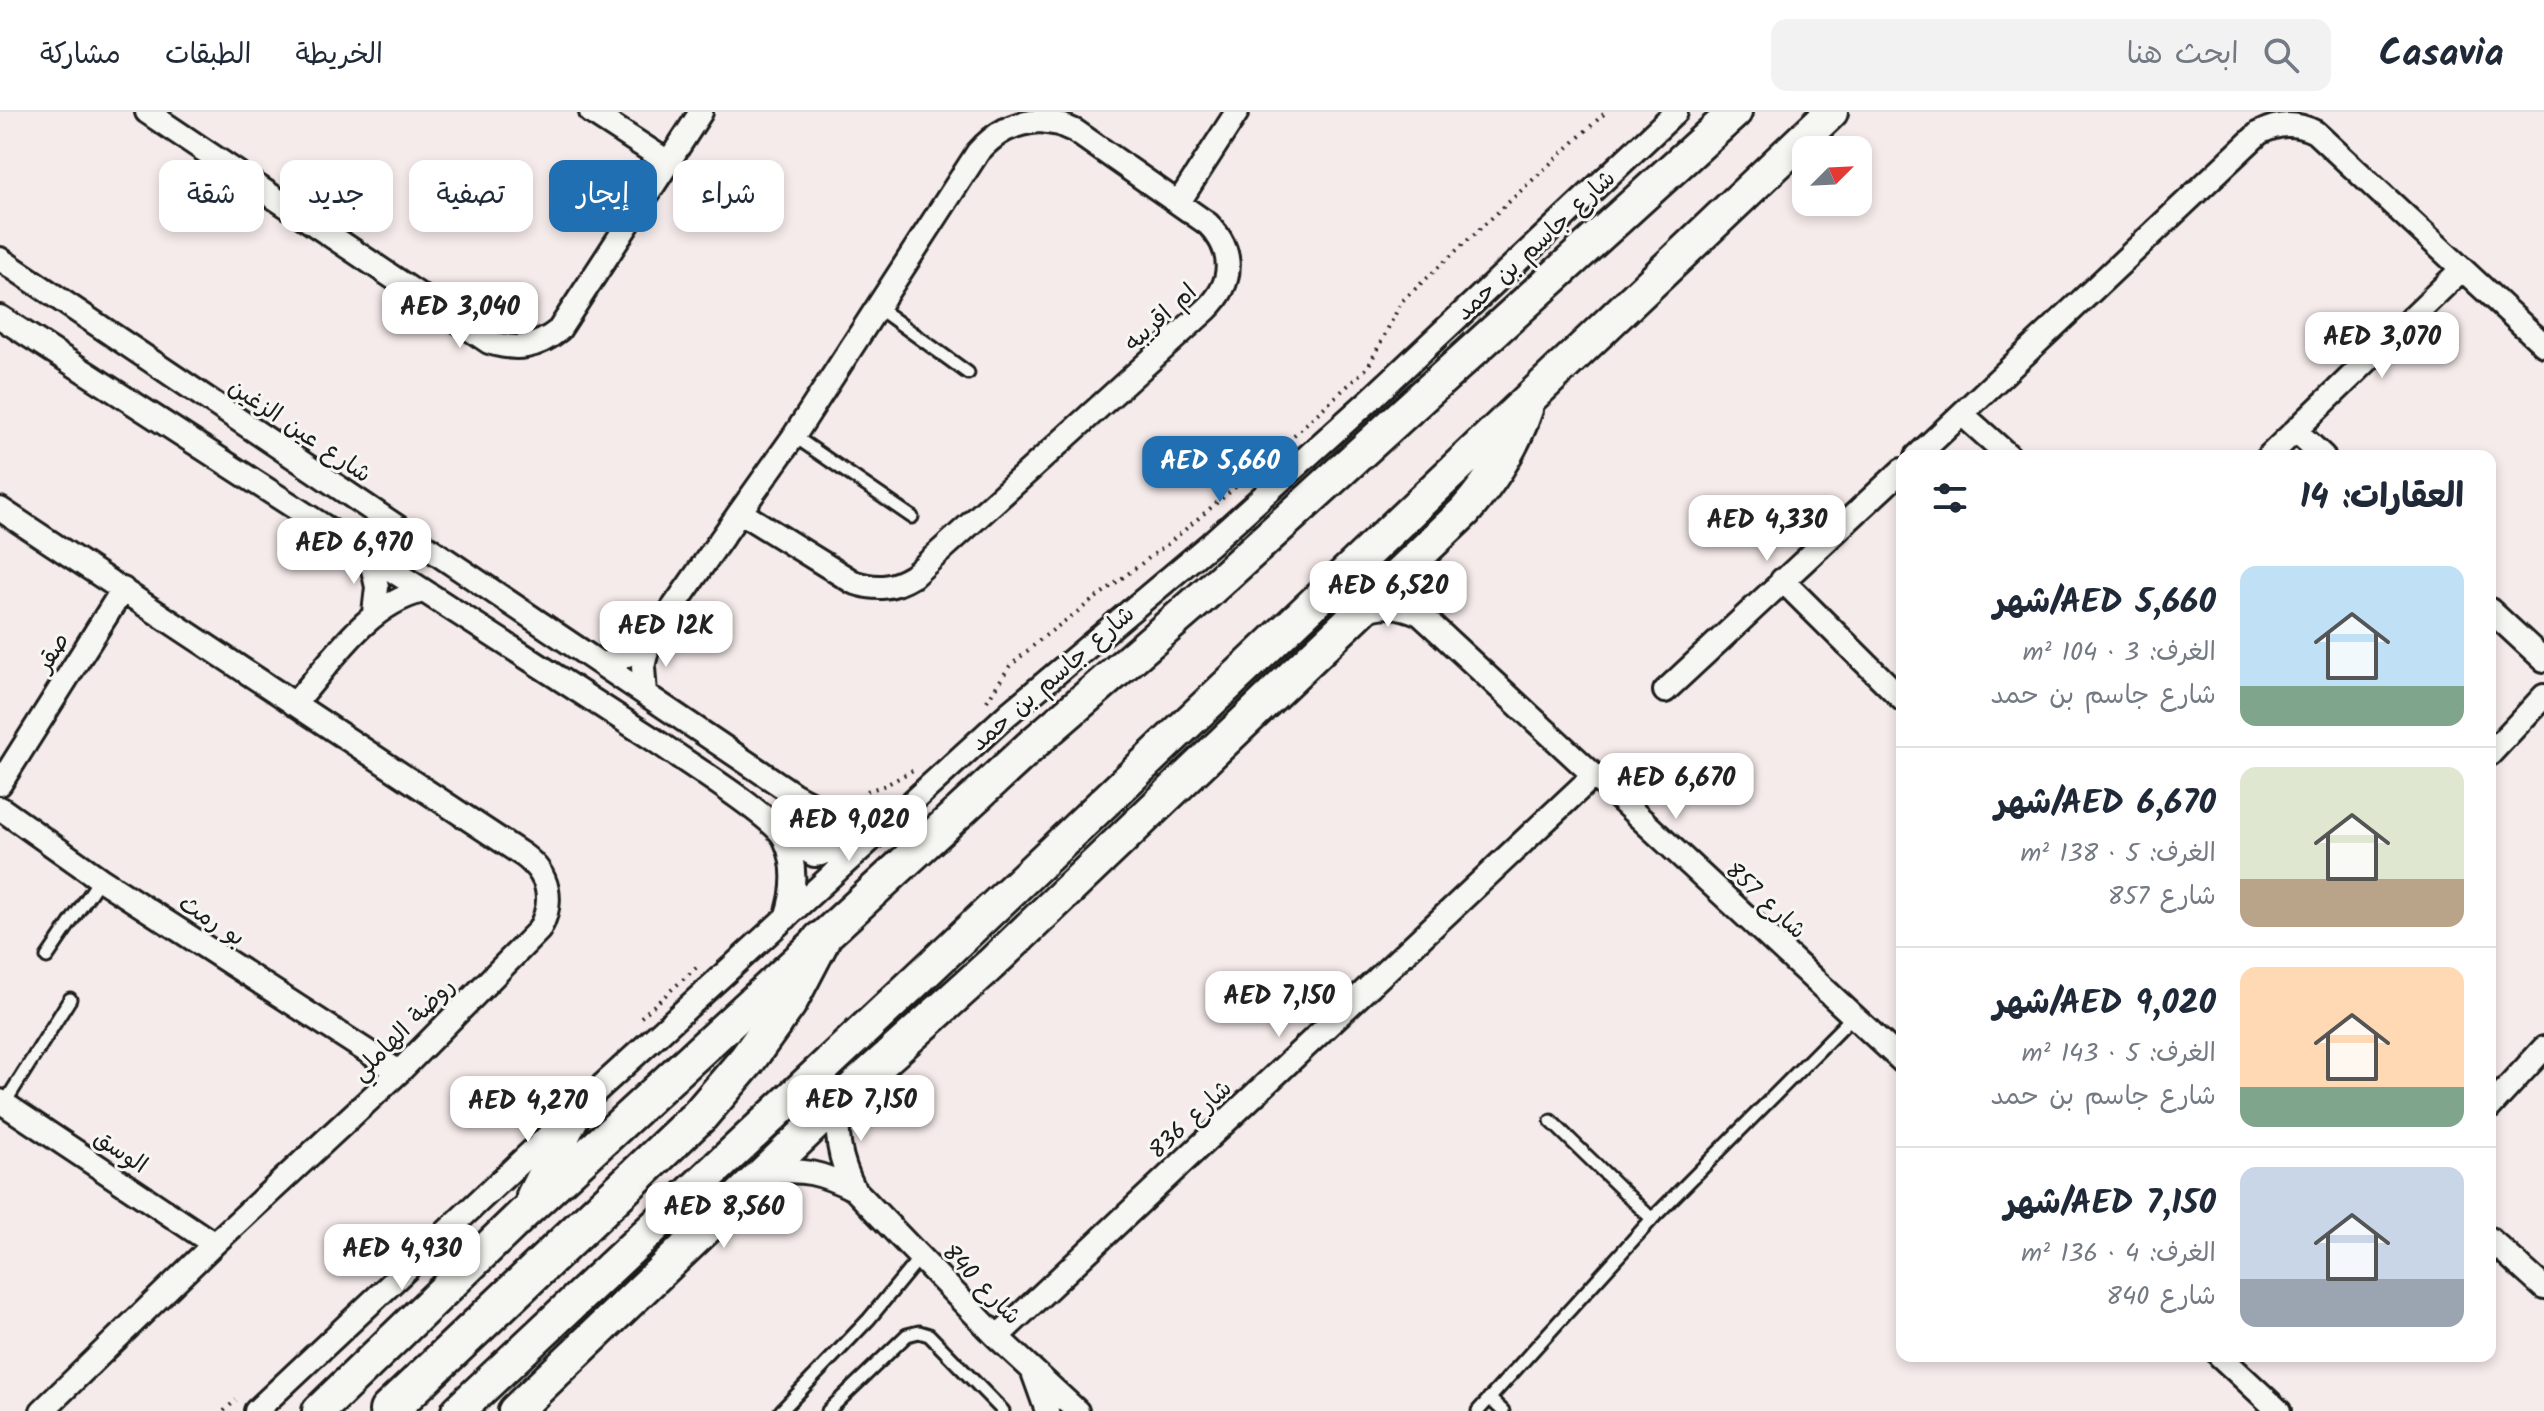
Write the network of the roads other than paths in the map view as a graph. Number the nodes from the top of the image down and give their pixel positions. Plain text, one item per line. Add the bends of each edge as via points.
1 (147, 112) edge
2 (591, 112) edge
3 (701, 112) edge
4 (1237, 112) edge
5 (1676, 112) edge
6 (1735, 112) edge
7 (1831, 112) edge
8 (172, 119) edge
9 (668, 162) junction
10 (1179, 202) junction
11 (0, 259) edge
12 (2462, 269) junction
13 (877, 307) junction
14 (0, 317) edge
15 (2544, 345) edge
16 (968, 373) dead end
17 (1530, 399) junction
18 (1962, 414) junction
19 (2296, 431) junction
20 (794, 436) junction
21 (1923, 450) edge
22 (2002, 450) edge
23 (2275, 450) edge
24 (2317, 450) edge
25 (1896, 476) edge
26 (0, 509) edge
27 (740, 512) junction
28 (912, 517) dead end
29 (370, 556) junction
30 (1418, 557) junction
31 (1782, 580) junction
32 (123, 589) junction
33 (423, 591) junction
34 (374, 613) junction
35 (1358, 614) junction
36 (1420, 614) junction
37 (2496, 616) edge
38 (649, 642) junction
39 (2544, 660) edge
40 (602, 665) junction
41 (1665, 691) dead end
42 (1896, 693) edge
43 (645, 694) junction
44 (2544, 696) edge
45 (294, 704) junction
46 (2496, 748) edge
47 (1593, 776) junction
48 (0, 784) edge
49 (813, 804) junction
50 (0, 808) edge
51 (903, 810) junction
52 (784, 836) junction
53 (100, 879) junction
54 (997, 905) junction
55 (786, 918) junction
56 (821, 940) junction
57 (47, 957) dead end
58 (70, 999) dead end
59 (1853, 1016) junction
60 (2544, 1048) edge
61 (896, 1049) junction
62 (1896, 1055) edge
63 (399, 1072) junction
64 (2496, 1100) edge
65 (839, 1101) junction
66 (2, 1102) edge
67 (581, 1105) junction
68 (1551, 1121) dead end
69 (766, 1173) junction
70 (854, 1189) junction
71 (524, 1213) junction
72 (1652, 1219) junction
73 (706, 1229) junction
74 (214, 1244) junction
75 (2496, 1244) edge
76 (629, 1250) junction
77 (920, 1257) junction
78 (2544, 1288) edge
79 (997, 1337) junction
80 (2226, 1362) edge
81 (1032, 1371) junction
82 (1489, 1398) junction
83 (2269, 1408) edge
84 (42, 1411) edge
85 (256, 1411) edge
86 (319, 1411) edge
87 (388, 1411) edge
88 (458, 1411) edge
89 (515, 1411) edge
90 (781, 1411) edge
91 (828, 1411) edge
92 (1003, 1411) edge
93 (1047, 1411) edge
94 (1077, 1411) edge
95 (1478, 1411) edge
96 (1503, 1411) edge

1 - 8 street
2 - 9 street
3 - 9 street
4 - 10 street
5 - 51 street, شارع جاسم بن حمد via 1302,461
6 - 56 main road, شارع جاسم بن حمد
7 - 17 main road
8 - 9 street via 489,342 519,348 559,330
10 - 13 street, ام اقريبه via 1075,131 1059,124 1022,122 1005,128 978,152
10 - 27 street, ام اقريبه via 1220,236 1227,251 1229,267 1219,298 913,576 884,588 853,582
11 - 40 street, شارع عين الزغين
12 - 15 street
12 - 18 street via 2315,132 2302,126 2272,126
12 - 19 street
13 - 16 lane
13 - 20 street, ام اقريبه
14 - 29 street
17 - 30 main road via 1497,470
17 - 54 main road
18 - 21 street
18 - 22 street
19 - 23 street
19 - 24 street
20 - 27 street, ام اقريبه
20 - 28 lane
25 - 31 street
26 - 32 street, روضة الهاملي
27 - 38 street, ام اقريبه
29 - 33 street
29 - 34 street via 377,587
30 - 35 main road
30 - 36 street
31 - 41 street
31 - 42 street
32 - 45 street, روضة الهاملي
32 - 48 street, صقر
33 - 34 street
33 - 52 street via 656,741
34 - 45 street
35 - 36 street via 1382,606
35 - 61 main road
36 - 47 street, شارع 857
37 - 39 street
38 - 40 street, ام اقريبه
38 - 43 street, ام اقريبه via 643,667
40 - 43 street, شارع عين الزغين
43 - 49 street, شارع عين الزغين
44 - 46 street
45 - 63 street, روضة الهاملي via 534,863 548,889 546,917 539,930
47 - 59 street, شارع 857
47 - 79 street, شارع 836
49 - 51 street, شارع عين الزغين via 857,815
49 - 52 street via 835,827 830,851 814,855
50 - 53 street, بو رمث
51 - 55 street, شارع جاسم بن حمد
52 - 55 street via 794,884
53 - 57 lane
53 - 63 street, بو رمث
54 - 61 main road via 977,948 923,1003
54 - 76 main road
55 - 67 street, شارع جاسم بن حمد
56 - 71 main road, شارع جاسم بن حمد
56 - 87 main road via 788,1003 700,1115
58 - 66 lane
59 - 62 street, شارع 857
59 - 72 lane
60 - 64 street
61 - 65 main road
63 - 74 street, روضة الهاملي
65 - 69 main road
65 - 70 street, شارع 840 via 838,1147
66 - 74 street, الوسق
67 - 71 main road
67 - 85 street, شارع جاسم بن حمد
68 - 72 lane
69 - 70 street, شارع 840 via 810,1172
69 - 73 main road
70 - 77 street, شارع 840
71 - 86 main road, شارع جاسم بن حمد
72 - 82 lane
73 - 76 main road
73 - 89 main road
74 - 84 street, روضة الهاملي
75 - 78 street
76 - 88 main road
77 - 79 street, شارع 840
77 - 90 lane
79 - 81 street, شارع 840
80 - 83 street
81 - 93 street
81 - 94 street, شارع 840
82 - 95 lane
82 - 96 lane
91 - 92 lane via 907,1335 919,1332 929,1335

